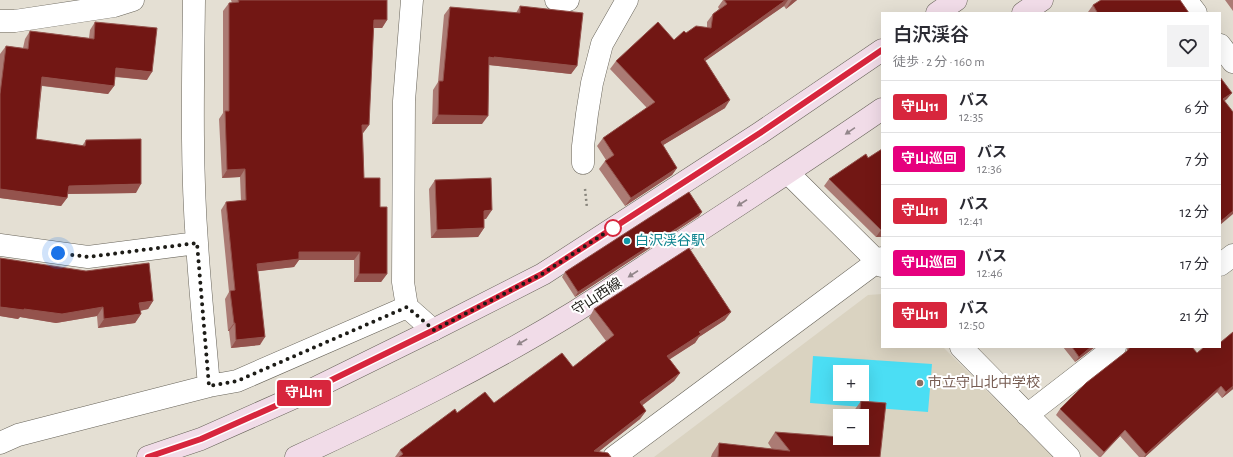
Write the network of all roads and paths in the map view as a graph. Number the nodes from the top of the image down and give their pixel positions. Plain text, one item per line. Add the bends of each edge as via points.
1 (133, 0) edge
2 (194, 0) edge
3 (412, 0) edge
4 (556, 0) edge
5 (568, 0) edge
6 (627, 0) edge
7 (956, 0) edge
8 (1042, 0) edge
9 (1186, 0) edge
10 (938, 12) edge
11 (1024, 12) edge
12 (1195, 12) edge
13 (0, 21) edge
14 (881, 51) edge
15 (881, 110) edge
16 (583, 163) dead end
17 (788, 173) junction
18 (197, 243) junction
19 (0, 245) edge
20 (1233, 255) edge
21 (880, 262) edge
22 (1221, 264) edge
23 (407, 307) junction
24 (434, 330) junction
25 (962, 348) edge
26 (1114, 348) edge
27 (209, 386) junction
28 (1027, 415) junction
29 (0, 443) edge
30 (148, 457) edge
31 (296, 457) edge
32 (614, 457) edge
33 (1069, 457) edge

1 - 13 street via 114,6
2 - 18 street via 194,196
3 - 23 street via 404,101 403,282
4 - 5 street
6 - 16 street via 602,44 587,114
7 - 10 main road
8 - 11 main road
9 - 12 street
14 - 24 main road via 760,133 542,274
15 -> 17 main road, 守山西線
17 - 21 street
17 -> 31 main road, 守山西線 via 576,311 507,351
18 - 19 street via 88,257
18 - 27 street
20 - 22 street
21 - 32 street
23 - 24 street
23 - 27 street via 237,381
24 - 30 main road via 295,398 201,439
25 - 28 street
26 - 28 street
27 - 29 street via 18,435
28 - 33 street

